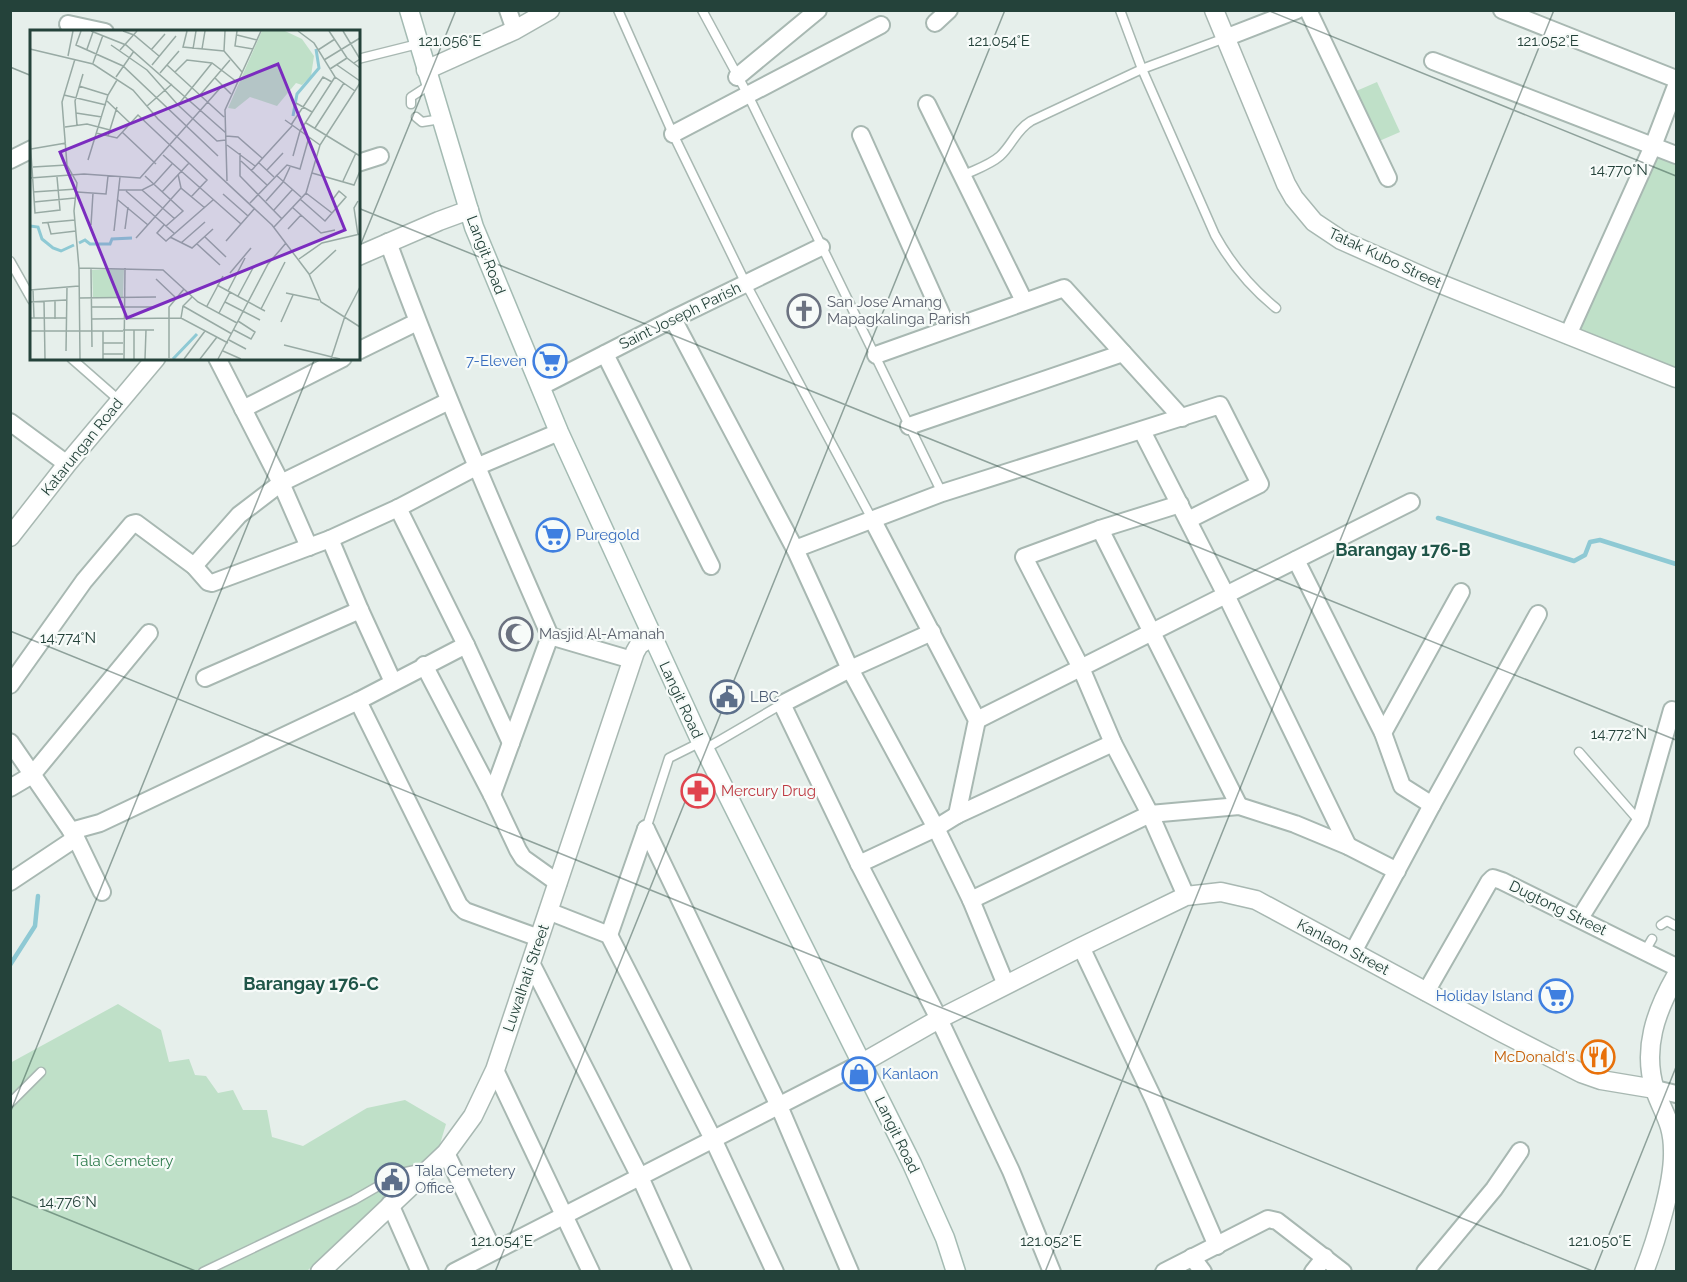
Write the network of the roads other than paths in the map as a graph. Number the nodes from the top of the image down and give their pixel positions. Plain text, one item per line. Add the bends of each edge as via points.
1 (409, 10) edge
2 (508, 10) edge
3 (550, 10) edge
4 (618, 10) edge
5 (702, 10) edge
6 (818, 10) edge
7 (950, 10) edge
8 (1120, 10) edge
9 (1214, 10) edge
10 (1297, 10) edge
11 (1308, 10) edge
12 (1502, 10) edge
13 (935, 23) dead end
14 (68, 24) dead end
15 (881, 25) dead end
16 (96, 30) edge
17 (515, 30) junction
18 (1226, 38) junction
19 (418, 44) junction
20 (360, 58) edge
21 (1433, 61) dead end
22 (1142, 69) junction
23 (429, 77) junction
24 (737, 77) junction
25 (1677, 79) edge
26 (1677, 86) edge
27 (748, 95) junction
28 (411, 104) dead end
29 (927, 104) dead end
30 (416, 117) dead end
31 (441, 119) junction
32 (673, 134) junction
33 (861, 135) dead end
34 (1653, 146) junction
35 (30, 150) edge
36 (1677, 155) edge
37 (380, 156) dead end
38 (10, 160) edge
39 (360, 162) edge
40 (962, 176) junction
41 (1388, 178) dead end
42 (469, 210) junction
43 (388, 242) junction
44 (821, 247) junction
45 (360, 255) edge
46 (10, 261) edge
47 (746, 284) junction
48 (30, 296) edge
49 (1024, 301) junction
50 (1276, 308) dead end
51 (673, 319) junction
52 (417, 322) junction
53 (948, 329) junction
54 (1568, 335) junction
55 (360, 350) edge
56 (1123, 353) junction
57 (605, 354) junction
58 (876, 355) junction
59 (73, 360) edge
60 (154, 360) edge
61 (218, 360) edge
62 (340, 360) edge
63 (1677, 378) edge
64 (540, 387) junction
65 (120, 401) junction
66 (449, 401) junction
67 (243, 409) junction
68 (1182, 418) junction
69 (10, 422) edge
70 (909, 426) junction
71 (1142, 431) junction
72 (559, 432) junction
73 (67, 464) junction
74 (476, 467) junction
75 (281, 483) junction
76 (942, 493) junction
77 (1411, 502) dead end
78 (1180, 504) junction
79 (398, 508) junction
80 (872, 519) junction
81 (1188, 519) junction
82 (1100, 529) junction
83 (10, 537) edge
84 (330, 539) junction
85 (309, 547) junction
86 (795, 549) junction
87 (1296, 560) junction
88 (194, 566) junction
89 (711, 566) dead end
90 (1461, 592) dead end
91 (1226, 595) junction
92 (360, 610) junction
93 (1538, 614) dead end
94 (932, 632) junction
95 (1152, 632) junction
96 (149, 633) dead end
97 (550, 636) junction
98 (651, 637) junction
99 (466, 645) junction
100 (632, 660) junction
101 (424, 665) junction
102 (1081, 668) junction
103 (850, 669) junction
104 (205, 678) dead end
105 (393, 682) junction
106 (10, 685) edge
107 (358, 701) junction
108 (782, 704) junction
109 (1672, 710) dead end
110 (977, 720) junction
111 (1383, 733) junction
112 (10, 742) edge
113 (511, 743) junction
114 (1113, 743) junction
115 (703, 745) junction
116 (1579, 752) dead end
117 (32, 775) junction
118 (10, 788) edge
119 (492, 795) junction
120 (1432, 805) junction
121 (1239, 806) junction
122 (1150, 814) junction
123 (957, 815) junction
124 (1640, 822) junction
125 (936, 828) junction
126 (646, 829) junction
127 (74, 835) junction
128 (1348, 846) junction
129 (859, 864) junction
130 (1397, 871) junction
131 (10, 882) edge
132 (558, 883) junction
133 (102, 892) dead end
134 (1186, 896) junction
135 (971, 900) junction
136 (548, 911) junction
137 (1580, 918) junction
138 (1661, 925) dead end
139 (1677, 926) edge
140 (609, 935) junction
141 (539, 938) junction
142 (1081, 947) junction
143 (1353, 952) junction
144 (531, 963) junction
145 (1677, 967) edge
146 (1677, 976) edge
147 (1006, 985) junction
148 (1426, 992) junction
149 (1672, 993) edge
150 (939, 1019) junction
151 (862, 1063) junction
152 (495, 1070) junction
153 (41, 1072) dead end
154 (1655, 1089) junction
155 (1677, 1094) edge
156 (10, 1103) edge
157 (779, 1106) junction
158 (713, 1139) junction
159 (1520, 1151) dead end
160 (446, 1153) junction
161 (1674, 1174) edge
162 (422, 1176) junction
163 (640, 1177) junction
164 (390, 1204) junction
165 (563, 1214) junction
166 (1217, 1246) junction
167 (494, 1250) junction
168 (1192, 1257) junction
169 (1325, 1257) junction
170 (322, 1271) edge
171 (203, 1272) edge
172 (420, 1272) edge
173 (454, 1272) edge
174 (591, 1272) edge
175 (683, 1272) edge
176 (775, 1272) edge
177 (850, 1272) edge
178 (956, 1272) edge
179 (1052, 1272) edge
180 (1164, 1272) edge
181 (1203, 1272) edge
182 (1313, 1272) edge
183 (1343, 1272) edge
184 (1425, 1272) edge
185 (1644, 1272) edge

1 - 19 street, Langit Road
2 - 17 street
3 - 17 street
4 - 32 lane
5 - 24 lane
6 - 24 street
7 - 13 street
8 - 22 lane
9 - 18 street, Tatak Kubo Street
10 - 18 street
11 - 41 street
12 - 25 street
14 - 16 street
15 - 27 street
17 - 23 street
18 - 22 lane
18 - 54 street, Tatak Kubo Street via 1286,183 1314,222 1359,249
19 - 20 lane
19 - 23 street, Langit Road
21 - 34 street
22 - 40 lane via 1030,121 1001,155
22 - 50 lane via 1227,256 1244,279
23 - 28 lane via 411,97
23 - 31 street, Langit Road
24 - 27 lane
26 - 34 street
27 - 32 street
27 - 44 lane
29 - 40 street
30 - 31 lane via 422,122
31 - 42 street, Langit Road
32 - 47 lane
33 - 53 street
34 - 36 street
34 - 54 street
35 - 38 street
37 - 39 street
40 - 49 street
42 - 43 street
42 - 64 street, Langit Road
43 - 45 street
43 - 52 street
44 - 47 street, Saint Joseph Parish
44 - 58 lane
46 - 48 lane
47 - 51 street, Saint Joseph Parish
47 - 80 lane
49 - 53 street
49 - 56 street via 1064,288
51 - 57 street, Saint Joseph Parish
51 - 86 street
52 - 55 street
52 - 66 street
53 - 58 street
54 - 63 street, Tatak Kubo Street
56 - 68 street
56 - 70 street
57 - 64 street, Saint Joseph Parish
57 - 89 street
58 - 70 lane
59 - 65 lane
60 - 65 street, Katarungan Road
61 - 67 street
62 - 67 street
64 - 72 street, Langit Road
65 - 73 street, Katarungan Road
66 - 74 street
66 - 75 street
67 - 75 street
68 - 71 street
68 - 81 street via 1220,405 1260,484
69 - 73 street
70 - 76 lane
71 - 76 street
71 - 78 street
72 - 74 street
72 - 98 street, Langit Road
73 - 83 street, Katarungan Road
74 - 79 street
74 - 97 street
75 - 85 street
75 - 88 street via 239,515
76 - 80 street
77 - 87 street
78 - 81 street
78 - 82 street
79 - 84 street
79 - 99 street
80 - 86 street
80 - 94 street
81 - 91 street
82 - 95 street
82 - 102 street via 1024,557
84 - 85 street
84 - 92 street
85 - 88 street via 212,583
86 - 103 street
87 - 91 street
87 - 111 street
88 - 106 street via 136,523 132,524 84,581
90 - 111 street
91 - 95 street
91 - 128 street
92 - 104 street
92 - 105 street
93 - 120 street
94 - 103 street
94 - 110 street
95 - 102 street
95 - 121 street
96 - 117 street
97 - 100 street
97 - 113 street
98 - 100 street, Luwalhati Street via 639,645
98 - 115 street, Langit Road
99 - 101 street
99 - 113 street
100 - 132 street, Luwalhati Street
101 - 105 street
101 - 119 street
102 - 110 street
102 - 114 street
103 - 108 street
103 - 125 street
105 - 107 street
107 - 127 street
107 - 141 street via 459,905 465,911
108 - 115 lane
108 - 129 street
109 - 124 street
110 - 123 street
111 - 120 street via 1402,786
112 - 117 street
113 - 119 street
114 - 122 street
114 - 123 street
115 - 126 lane via 669,758
115 - 151 street, Langit Road
116 - 124 lane
117 - 118 street
117 - 127 street
119 - 132 street via 518,850
120 - 130 street
121 - 122 street
121 - 128 street
122 - 134 street
122 - 135 street
123 - 125 street
124 - 137 street
125 - 129 street
125 - 135 street
126 - 140 street
126 - 157 street
127 - 131 street
127 - 133 street
128 - 130 street
129 - 150 street
130 - 143 street
132 - 136 street, Luwalhati Street
134 - 142 street, Kanlaon Street
134 - 143 street, Kanlaon Street via 1221,892 1256,900
135 - 147 street
136 - 140 street
136 - 141 street, Luwalhati Street
137 - 145 street, Dugtong Street via 1649,945
137 - 148 street, Dugtong Street via 1493,878
138 - 139 lane via 1667,921
140 - 158 street
141 - 144 street, Luwalhati Street
142 - 147 street, Kanlaon Street
142 - 166 street via 1154,1100
143 - 148 street, Kanlaon Street
144 - 152 street, Luwalhati Street
144 - 163 street
146 - 149 street
147 - 150 street, Kanlaon Street
148 - 154 street, Kanlaon Street via 1581,1073
149 - 154 street via 1652,1032 1650,1056
150 - 151 street, Kanlaon Street
150 - 179 street via 1011,1171
151 - 157 street
151 - 178 street, Langit Road via 912,1164
152 - 160 street, Luwalhati Street via 473,1116
152 - 165 street
153 - 156 lane
154 - 155 street
154 - 161 street via 1672,1131
157 - 158 street
157 - 177 street
158 - 163 street
158 - 176 street
159 - 184 street via 1494,1189
160 - 162 street, Luwalhati Street
160 - 167 street
161 - 185 street
162 - 164 street, Luwalhati Street
162 - 171 lane via 415,1170 401,1173 354,1200
163 - 165 street
163 - 175 street
164 - 170 street, Luwalhati Street
164 - 172 street
165 - 167 street
165 - 174 street
166 - 168 street
166 - 169 street via 1272,1220
167 - 173 street
168 - 180 street
168 - 181 street
169 - 182 street
169 - 183 street

